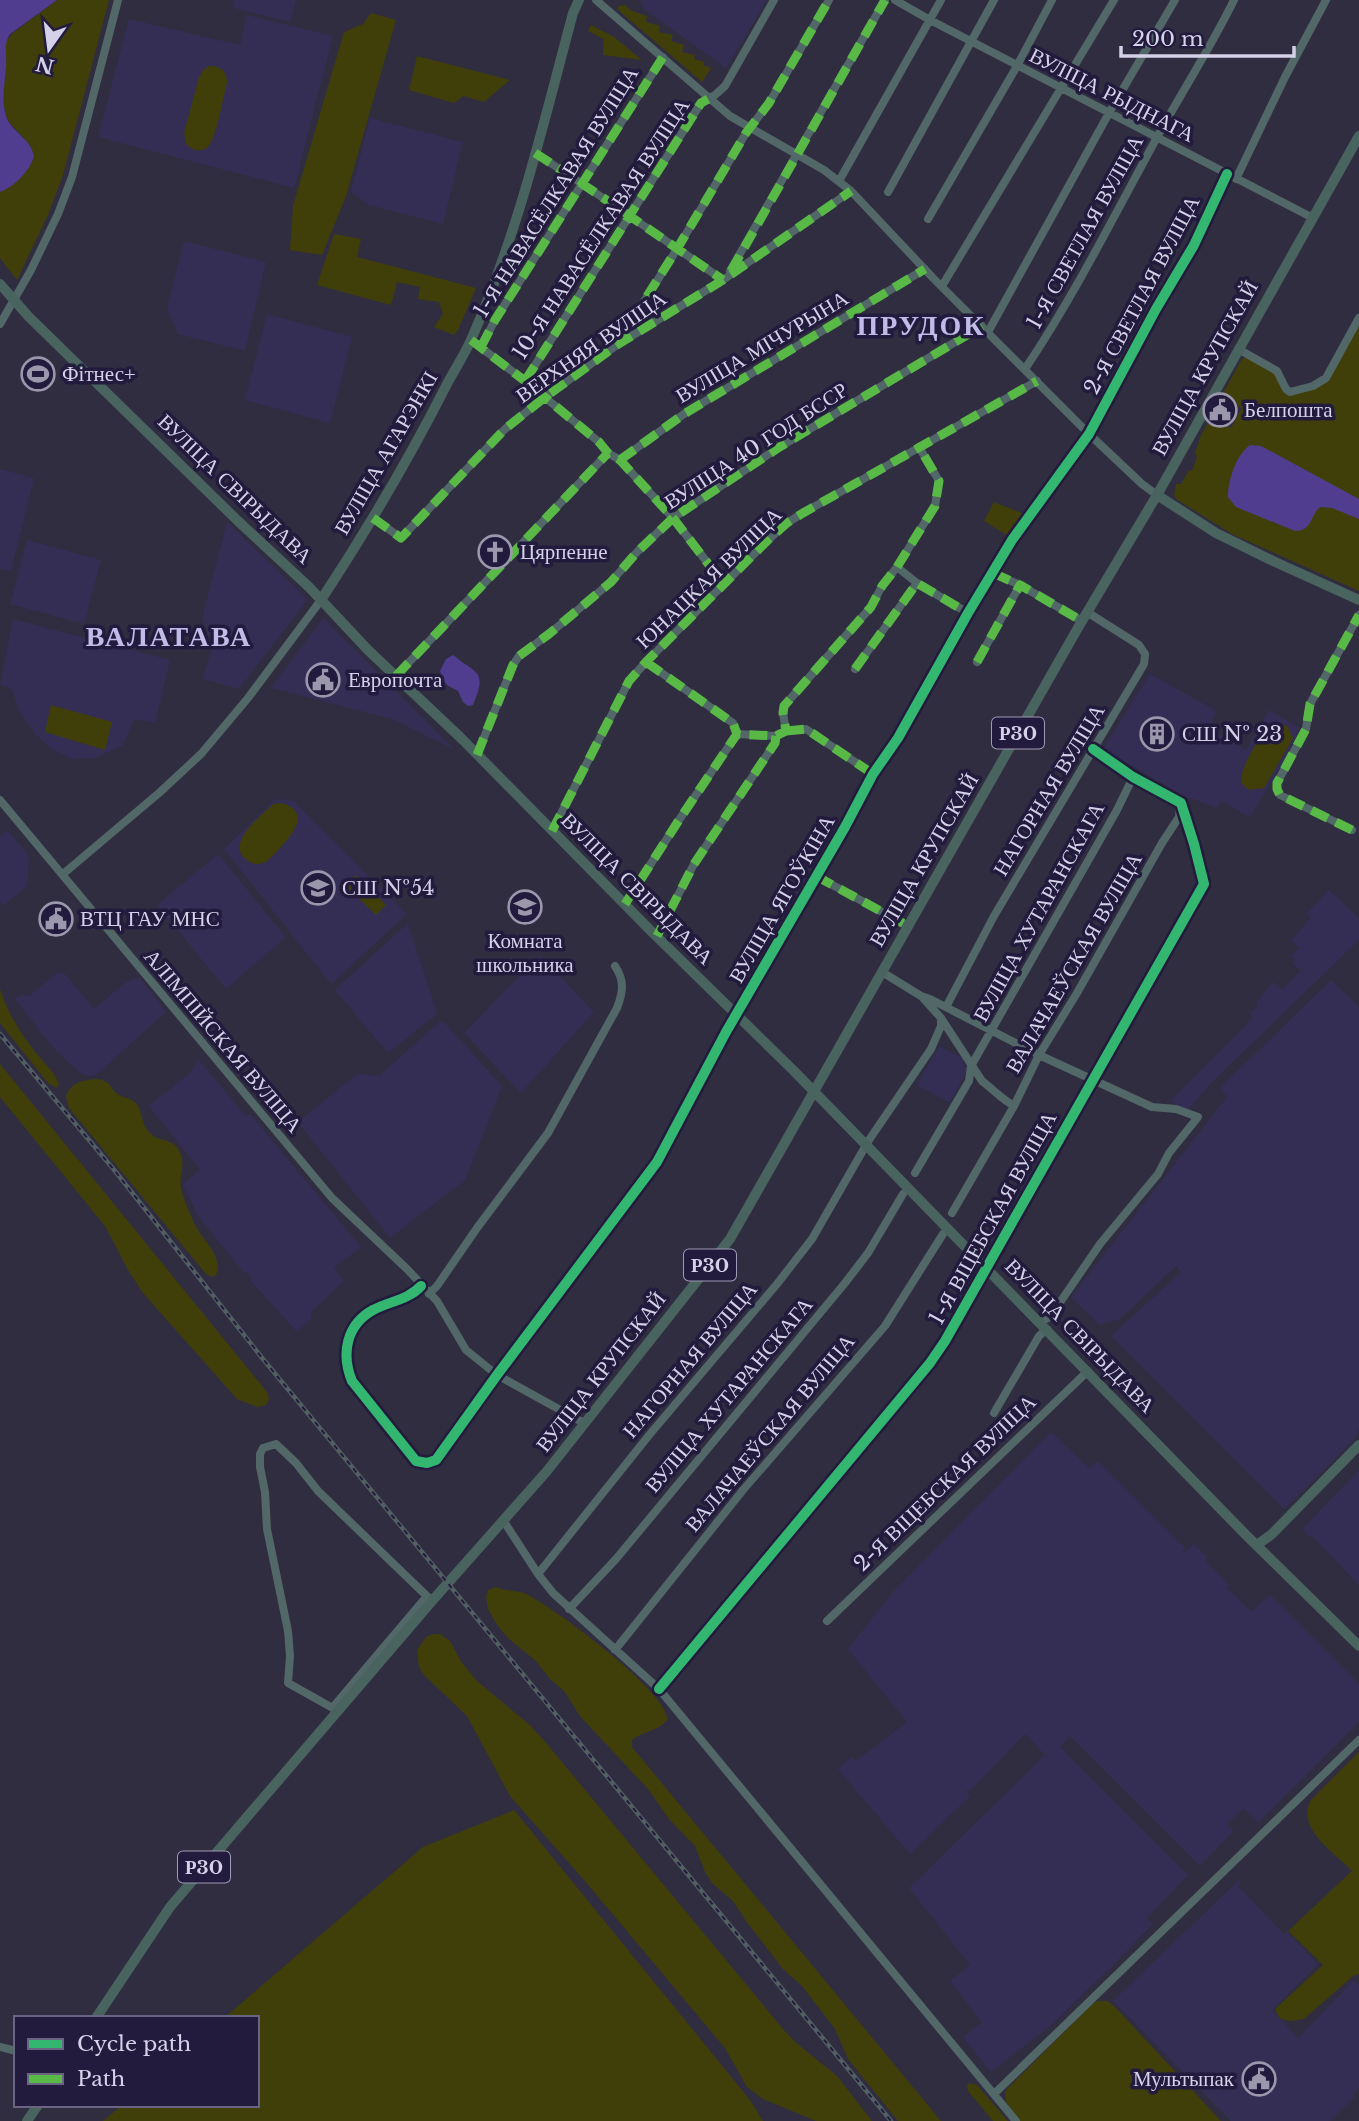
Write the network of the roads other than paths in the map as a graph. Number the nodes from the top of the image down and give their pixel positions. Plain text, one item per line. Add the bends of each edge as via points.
1 (118, 0) edge
2 (579, 0) edge
3 (596, 0) edge
4 (774, 0) edge
5 (830, 0) edge
6 (885, 0) edge
7 (895, 0) edge
8 (941, 0) edge
9 (994, 0) edge
10 (1052, 0) edge
11 (1114, 0) edge
12 (1175, 0) edge
13 (1234, 0) edge
14 (1326, 0) edge
15 (930, 20) junction
16 (970, 41) junction
17 (663, 57) junction
18 (1017, 66) junction
19 (1062, 89) junction
20 (708, 99) junction
21 (1110, 113) junction
22 (750, 129) junction
23 (1359, 136) edge
24 (1157, 138) junction
25 (535, 153) junction
26 (796, 155) junction
27 (1227, 174) junction
28 (1236, 179) junction
29 (839, 181) junction
30 (584, 183) junction
31 (851, 191) junction
32 (888, 192) dead end
33 (629, 217) junction
34 (1313, 218) junction
35 (928, 219) dead end
36 (677, 249) junction
37 (925, 270) junction
38 (725, 277) junction
39 (0, 284) edge
40 (942, 286) junction
41 (14, 301) junction
42 (1359, 318) edge
43 (0, 324) edge
44 (985, 329) junction
45 (471, 340) junction
46 (617, 345) junction
47 (481, 347) junction
48 (1238, 349) junction
49 (1025, 369) junction
50 (525, 381) junction
51 (1037, 381) junction
52 (544, 398) junction
53 (1089, 434) junction
54 (919, 447) junction
55 (608, 453) junction
56 (620, 460) junction
57 (1157, 495) junction
58 (373, 518) junction
59 (673, 518) junction
60 (897, 567) junction
61 (993, 573) junction
62 (723, 583) junction
63 (917, 583) junction
64 (1020, 585) junction
65 (321, 600) junction
66 (1359, 600) edge
67 (968, 613) junction
68 (1359, 614) edge
69 (1084, 617) junction
70 (646, 662) junction
71 (977, 662) dead end
72 (855, 669) dead end
73 (396, 676) junction
74 (786, 731) junction
75 (737, 734) junction
76 (776, 736) junction
77 (1093, 749) junction
78 (477, 755) junction
79 (873, 774) junction
80 (1133, 777) junction
81 (0, 800) edge
82 (1181, 803) junction
83 (1352, 830) dead end
84 (552, 831) junction
85 (62, 874) junction
86 (816, 876) junction
87 (625, 904) junction
88 (908, 926) junction
89 (657, 936) junction
90 (615, 966) dead end
91 (882, 972) junction
92 (921, 996) junction
93 (946, 1007) junction
94 (737, 1015) junction
95 (941, 1018) junction
96 (992, 1030) junction
97 (1039, 1055) junction
98 (971, 1066) junction
99 (1093, 1078) junction
100 (814, 1093) junction
101 (1014, 1106) junction
102 (867, 1145) junction
103 (915, 1173) dead end
104 (903, 1194) dead end
105 (952, 1213) dead end
106 (943, 1234) dead end
107 (987, 1268) junction
108 (421, 1286) junction
109 (429, 1294) junction
110 (1044, 1325) junction
111 (1088, 1371) junction
112 (497, 1375) junction
113 (995, 1413) dead end
114 (584, 1423) junction
115 (1359, 1445) edge
116 (503, 1520) junction
117 (1257, 1545) junction
118 (538, 1574) junction
119 (430, 1598) junction
120 (569, 1609) junction
121 (827, 1621) dead end
122 (1359, 1646) edge
123 (615, 1650) junction
124 (659, 1689) junction
125 (335, 1709) junction
126 (1359, 1740) edge
127 (97, 2016) edge
128 (994, 2094) junction
129 (1016, 2121) edge

1 - 41 street via 72,177
2 - 25 main road, ВУЛІЦА АГАРЭНКІ
3 - 17 street
4 - 20 street, 10-Я НАВАСЁЛКАВАЯ ВУЛІЦА via 725,86
5 - 22 street
6 - 26 street
7 - 15 street, ВУЛІЦА РЫДНАГА
8 - 15 street
9 - 16 street
10 - 18 street
11 - 19 street
12 - 21 street
13 - 24 street, 1-Я СВЕТЛАЯ ВУЛІЦА
14 - 28 street
15 - 16 street, ВУЛІЦА РЫДНАГА
15 - 29 street
16 - 18 street, ВУЛІЦА РЫДНАГА
16 - 32 street
17 - 20 street
17 - 30 street, 1-Я НАВАСЁЛКАВАЯ ВУЛІЦА
18 - 19 street, ВУЛІЦА РЫДНАГА
18 - 35 street
19 - 21 street, ВУЛІЦА РЫДНАГА
19 - 40 street
20 - 22 street
20 - 33 street, 10-Я НАВАСЁЛКАВАЯ ВУЛІЦА via 701,103
21 - 24 street, ВУЛІЦА РЫДНАГА
21 - 44 street
22 - 26 street
22 - 36 street
23 - 34 main road, ВУЛІЦА КРУПСКАЙ / Р30
24 - 27 street, ВУЛІЦА РЫДНАГА
24 - 49 street, 1-Я СВЕТЛАЯ ВУЛІЦА
25 - 30 street
25 - 45 main road, ВУЛІЦА АГАРЭНКІ via 493,288
26 - 29 street
26 - 38 street
27 - 28 street, ВУЛІЦА РЫДНАГА
27 - 53 street, 2-Я СВЕТЛАЯ ВУЛІЦА via 1194,245
28 - 34 street, ВУЛІЦА РЫДНАГА
29 - 31 street
30 - 33 street
30 - 47 street, 1-Я НАВАСЁЛКАВАЯ ВУЛІЦА
31 - 37 street
31 - 38 street, ВЕРХНЯЯ ВУЛІЦА
33 - 36 street
33 - 50 street, 10-Я НАВАСЁЛКАВАЯ ВУЛІЦА
34 - 48 main road, ВУЛІЦА КРУПСКАЙ / Р30
36 - 38 street
36 - 46 street
37 - 40 street
37 - 56 street, ВУЛІЦА МІЧУРЫНА via 695,407
38 - 46 street, ВЕРХНЯЯ ВУЛІЦА
39 - 41 main road, ВУЛІЦА СВІРЫДАВА
40 - 44 street
41 - 43 street
41 - 65 main road, ВУЛІЦА СВІРЫДАВА
42 - 48 street via 1326,378 1297,391 1286,389 1278,371
44 - 49 street
44 - 59 street, ВУЛІЦА 40 ГОД БССР via 778,448
45 - 47 street
45 - 58 main road, ВУЛІЦА АГАРЭНКІ
46 - 52 street, ВЕРХНЯЯ ВУЛІЦА
47 - 50 street
48 - 57 main road, ВУЛІЦА КРУПСКАЙ / Р30
49 - 51 street
50 - 52 street
51 - 53 street
51 - 54 street, ЮНАЦКАЯ ВУЛІЦА
52 - 55 street
52 - 58 street, ВЕРХНЯЯ ВУЛІЦА via 505,429 401,538
53 - 57 street
53 - 61 street, ВУЛІЦА ЯГОЎКІНА
54 - 60 street via 939,481 935,506
54 - 62 street, ЮНАЦКАЯ ВУЛІЦА via 787,523
55 - 56 street
55 - 73 street
56 - 59 street
57 - 66 main road via 1216,533
57 - 69 main road, ВУЛІЦА КРУПСКАЙ / Р30
58 - 65 main road, ВУЛІЦА АГАРЭНКІ
59 - 62 street
59 - 78 street, ВУЛІЦА 40 ГОД БССР via 611,582 519,656
60 - 63 street
60 - 74 street via 871,607 784,706
61 - 64 street
61 - 67 street, ВУЛІЦА ЯГОЎКІНА
62 - 70 street, ЮНАЦКАЯ ВУЛІЦА
63 - 67 street
63 - 72 street
64 - 69 street
64 - 71 street
65 - 73 main road, ВУЛІЦА СВІРЫДАВА
65 - 85 street, ВУЛІЦА АГАРЭНКІ via 201,754
67 - 79 street, ВУЛІЦА ЯГОЎКІНА
68 - 83 street via 1310,704 1306,729 1277,789 1280,795
69 - 77 street, НАГОРНАЯ ВУЛІЦА via 1139,645 1144,654 1144,664
69 - 88 main road, ВУЛІЦА КРУПСКАЙ / Р30
70 - 75 street via 733,723
70 - 84 street, ЮНАЦКАЯ ВУЛІЦА via 629,681
73 - 78 main road, ВУЛІЦА СВІРЫДАВА
74 - 76 street
74 - 79 street via 806,729
75 - 76 street
75 - 87 street
76 - 89 street via 694,864
77 - 80 street
77 - 93 street, НАГОРНАЯ ВУЛІЦА
78 - 84 main road, ВУЛІЦА СВІРЫДАВА
79 - 86 street, ВУЛІЦА ЯГОЎКІНА
80 - 82 street
80 - 96 street, ВУЛІЦА ХУТАРАНСКАГА
81 - 85 street, АЛІМПІЙСКАЯ ВУЛІЦА
82 - 97 street, ВАЛАЧАЕЎСКАЯ ВУЛІЦА via 1180,817
82 - 99 street, 1-Я ВІЦЕБСКАЯ ВУЛІЦА via 1204,884
84 - 87 main road, ВУЛІЦА СВІРЫДАВА
85 - 108 street, АЛІМПІЙСКАЯ ВУЛІЦА via 332,1198
86 - 88 street
86 - 94 street, ВУЛІЦА ЯГОЎКІНА
87 - 89 main road, ВУЛІЦА СВІРЫДАВА
88 - 91 main road, ВУЛІЦА КРУПСКАЙ / Р30
89 - 94 main road, ВУЛІЦА СВІРЫДАВА
90 - 109 street via 623,981 617,1008 548,1133
91 - 92 street
91 - 100 main road, ВУЛІЦА КРУПСКАЙ / Р30
92 - 93 street
92 - 95 street
93 - 96 street
94 - 100 main road, ВУЛІЦА СВІРЫДАВА
94 - 112 street, ВУЛІЦА ЯГОЎКІНА via 657,1162
95 - 98 street
95 - 102 street, НАГОРНАЯ ВУЛІЦА via 931,1049
96 - 97 street
96 - 98 street, ВУЛІЦА ХУТАРАНСКАГА
97 - 99 street
97 - 101 street, ВАЛАЧАЕЎСКАЯ ВУЛІЦА
98 - 101 street via 996,1095
98 - 103 street, ВУЛІЦА ХУТАРАНСКАГА via 969,1081
99 - 107 street, 1-Я ВІЦЕБСКАЯ ВУЛІЦА
99 - 110 street, 2-Я ВІЦЕБСКАЯ ВУЛІЦА via 1152,1107 1176,1108 1198,1117
100 - 102 main road, ВУЛІЦА СВІРЫДАВА
100 - 114 main road, ВУЛІЦА КРУПСКАЙ / Р30 via 730,1239
101 - 105 street, ВАЛАЧАЕЎСКАЯ ВУЛІЦА
102 - 107 main road, ВУЛІЦА СВІРЫДАВА
102 - 118 street, НАГОРНАЯ ВУЛІЦА via 805,1248
104 - 120 street, ВУЛІЦА ХУТАРАНСКАГА via 845,1283 616,1559
106 - 123 street, ВАЛАЧАЕЎСКАЯ ВУЛІЦА via 885,1326 743,1490
107 - 110 main road, ВУЛІЦА СВІРЫДАВА
107 - 124 street, 1-Я ВІЦЕБСКАЯ ВУЛІЦА via 930,1363
108 - 109 street, АЛІМПІЙСКАЯ ВУЛІЦА
108 - 112 street, ВУЛІЦА ЯГОЎКІНА via 359,1320 345,1354 352,1381 416,1461 436,1460
109 - 112 street via 466,1350
110 - 111 main road, ВУЛІЦА СВІРЫДАВА
110 - 113 street, 2-Я ВІЦЕБСКАЯ ВУЛІЦА
111 - 117 main road, ВУЛІЦА СВІРЫДАВА
111 - 121 street, 2-Я ВІЦЕБСКАЯ ВУЛІЦА
112 - 114 street
114 - 116 main road, ВУЛІЦА КРУПСКАЙ / Р30
115 - 117 main road
116 - 118 street
116 - 119 main road, ВУЛІЦА КРУПСКАЙ / Р30
117 - 122 main road, ВУЛІЦА СВІРЫДАВА
118 - 120 street
119 - 125 main road, Р30
119 - 125 street via 318,1491 285,1451 276,1444 263,1448 260,1467 267,1529 288,1631 288,1682
120 - 123 street
123 - 124 street
124 - 128 street
125 - 127 main road, Р30 via 170,1907
126 - 128 street
128 - 129 street

